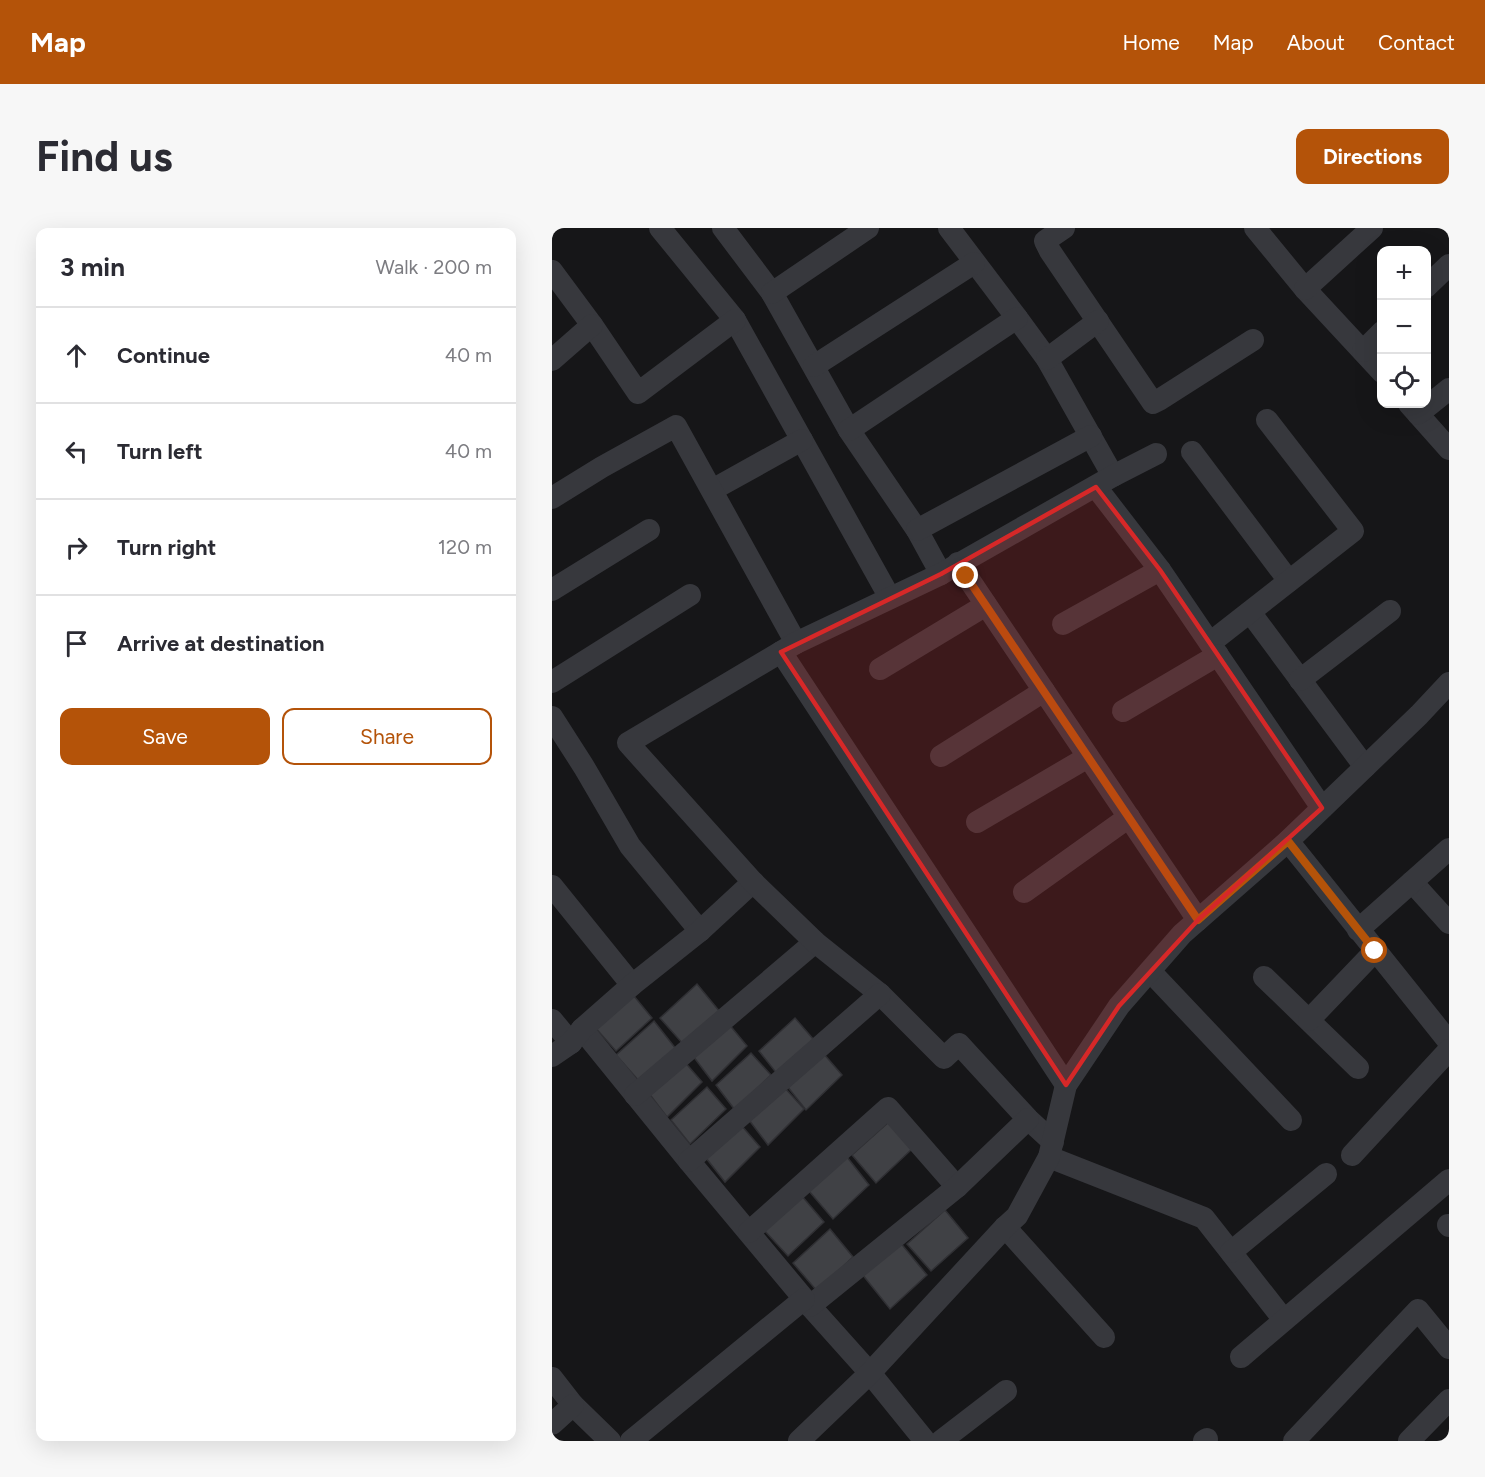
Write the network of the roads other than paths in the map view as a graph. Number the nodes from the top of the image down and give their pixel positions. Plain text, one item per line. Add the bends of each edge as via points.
1 (660, 228) edge
2 (723, 228) edge
3 (868, 228) edge
4 (949, 228) edge
5 (1064, 228) edge
6 (1255, 228) edge
7 (1372, 228) edge
8 (974, 263) junction
9 (1449, 265) edge
10 (552, 271) edge
11 (1431, 282) edge
12 (1305, 288) junction
13 (772, 292) junction
14 (1017, 318) junction
15 (735, 320) junction
16 (1098, 321) junction
17 (592, 325) junction
18 (1377, 337) edge
19 (1253, 340) dead end
20 (1363, 351) junction
21 (1047, 359) junction
22 (552, 360) edge
23 (814, 366) junction
24 (1377, 366) edge
25 (1449, 389) edge
26 (1414, 409) edge
27 (1266, 420) dead end
28 (849, 430) junction
29 (1091, 436) junction
30 (802, 440) junction
31 (1449, 449) edge
32 (1192, 452) dead end
33 (1156, 454) dead end
34 (1105, 482) junction
35 (712, 490) junction
36 (552, 498) edge
37 (649, 530) dead end
38 (917, 530) junction
39 (950, 569) junction
40 (1160, 570) junction
41 (1289, 581) junction
42 (552, 590) edge
43 (690, 595) dead end
44 (890, 598) junction
45 (986, 605) junction
46 (1389, 611) dead end
47 (1250, 612) junction
48 (1063, 624) dead end
49 (788, 647) junction
50 (1214, 649) junction
51 (880, 669) dead end
52 (1300, 680) junction
53 (552, 682) edge
54 (1449, 684) edge
55 (1044, 691) junction
56 (1123, 711) dead end
57 (552, 717) edge
58 (940, 756) dead end
59 (1088, 757) junction
60 (1365, 767) junction
61 (1322, 808) junction
62 (1129, 818) junction
63 (976, 822) dead end
64 (1288, 841) junction
65 (1449, 849) edge
66 (753, 882) junction
67 (1412, 882) junction
68 (552, 886) edge
69 (1024, 892) dead end
70 (1198, 920) junction
71 (1449, 923) edge
72 (1358, 930) junction
73 (700, 931) junction
74 (815, 942) junction
75 (1375, 951) junction
76 (1150, 971) junction
77 (1264, 977) dead end
78 (632, 984) junction
79 (880, 994) junction
80 (552, 1020) edge
81 (1309, 1020) junction
82 (577, 1036) junction
83 (1449, 1042) edge
84 (1449, 1050) edge
85 (552, 1056) edge
86 (1358, 1068) dead end
87 (1066, 1085) junction
88 (635, 1095) junction
89 (1028, 1119) junction
90 (1291, 1120) dead end
91 (1051, 1149) junction
92 (1352, 1155) dead end
93 (689, 1161) junction
94 (1326, 1174) dead end
95 (1449, 1180) edge
96 (957, 1187) junction
97 (1005, 1227) junction
98 (749, 1232) junction
99 (1231, 1252) junction
100 (807, 1302) junction
101 (1284, 1320) junction
102 (1104, 1336) dead end
103 (1449, 1348) edge
104 (1241, 1357) dead end
105 (870, 1373) junction
106 (552, 1378) edge
107 (1006, 1391) dead end
108 (1449, 1400) edge
109 (573, 1405) junction
110 (552, 1424) edge
111 (610, 1441) edge
112 (631, 1441) edge
113 (799, 1441) edge
114 (925, 1441) edge
115 (941, 1441) edge
116 (1294, 1441) edge
117 (1409, 1441) edge

1 - 15 street
2 - 13 street
3 - 13 street
4 - 8 street
5 - 16 street via 1045,241
6 - 12 street
7 - 12 street
8 - 14 street
8 - 23 street
9 - 11 street
10 - 17 street
12 - 20 street
13 - 23 street
14 - 21 street
14 - 28 street
15 - 17 street via 638,393
15 - 30 street
16 - 19 street via 1153,403
16 - 21 street
17 - 22 street
18 - 20 street
20 - 24 street
21 - 29 street
23 - 28 street
25 - 26 street
26 - 31 street
27 - 41 street via 1353,531
28 - 38 street
29 - 34 street
29 - 38 street
30 - 35 street
30 - 44 street
32 - 41 street
33 - 34 street
34 - 39 street
34 - 40 street
35 - 36 street via 676,426
35 - 49 street
37 - 42 street
38 - 39 street
39 - 44 street
39 - 45 street
40 - 48 street
40 - 50 street
41 - 47 street
43 - 53 street
44 - 49 street
45 - 51 street
45 - 55 street
46 - 52 street
47 - 50 street
47 - 52 street
49 - 66 street via 628,743
49 - 87 street
50 - 56 street
50 - 61 street
52 - 60 street
54 - 60 street
55 - 58 street
55 - 59 street
57 - 73 street via 630,846
59 - 62 street
59 - 63 street
60 - 61 street
61 - 64 street
62 - 69 street
62 - 70 street
64 - 70 street
64 - 72 street
65 - 67 street
66 - 73 street
66 - 74 street
67 - 71 street
67 - 72 street
68 - 78 street
70 - 76 street
72 - 75 street
73 - 78 street
74 - 79 street
74 - 88 street
75 - 81 street
75 - 83 street
76 - 87 street via 1119,1006
76 - 90 street
77 - 81 street
78 - 82 street
79 - 89 street via 944,1058 959,1044
79 - 93 street
80 - 82 street
81 - 86 street
82 - 85 street
82 - 88 street
84 - 92 street
87 - 91 street
88 - 93 street
89 - 91 street
89 - 96 street
91 - 97 street via 1017,1216
91 - 99 street via 1204,1218
93 - 98 street
94 - 99 street
95 - 101 street
96 - 98 street via 888,1108
96 - 100 street
97 - 102 street
97 - 105 street
98 - 100 street
99 - 101 street
100 - 105 street
100 - 112 street
101 - 104 street
103 - 116 street via 1418,1310
105 - 113 street
105 - 114 street
106 - 109 street
107 - 115 street
108 - 117 street
109 - 110 street
109 - 111 street

